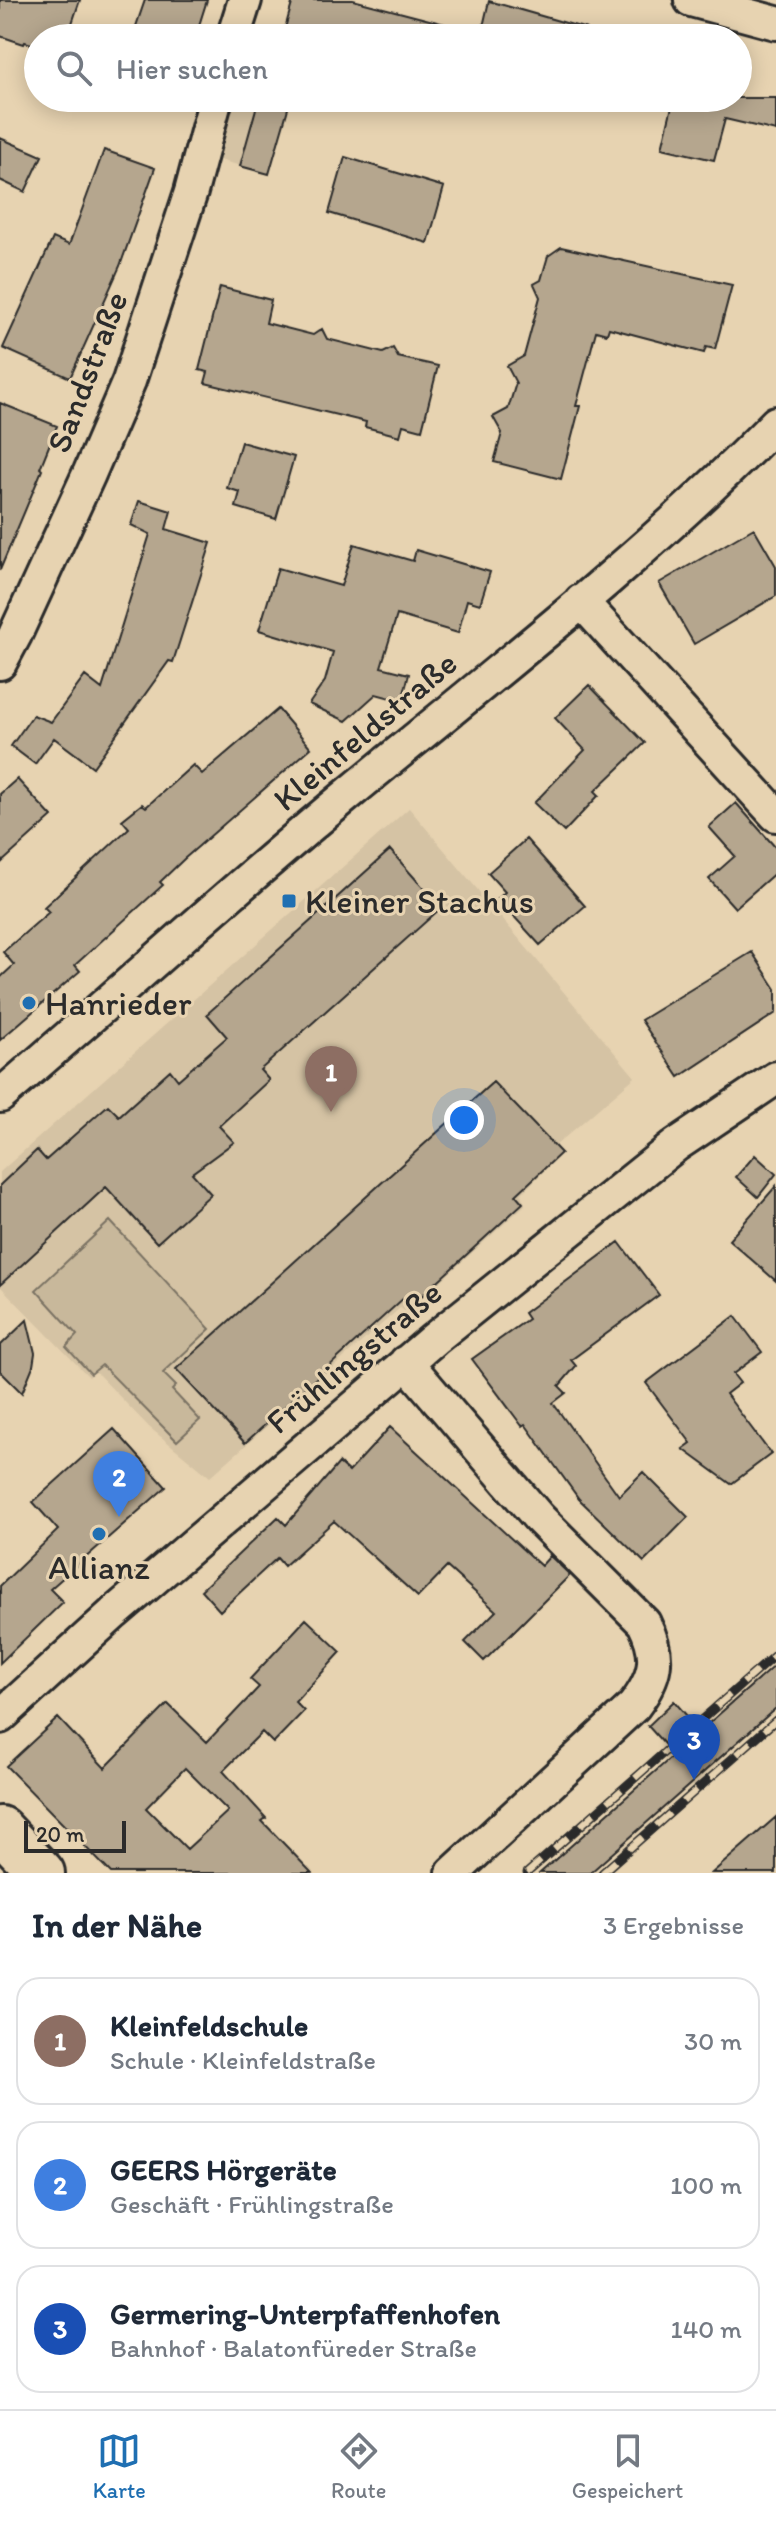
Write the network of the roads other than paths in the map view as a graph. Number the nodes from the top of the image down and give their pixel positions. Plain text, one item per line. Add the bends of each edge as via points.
1 (245, 0) edge
2 (691, 0) edge
3 (776, 23) edge
4 (237, 24) edge
5 (212, 112) edge
6 (776, 423) edge
7 (581, 601) junction
8 (0, 663) edge
9 (776, 815) edge
10 (776, 1078) edge
11 (0, 1096) edge
12 (406, 1362) junction
13 (0, 1717) edge
14 (0, 1829) edge
15 (42, 1873) edge
16 (453, 1873) edge

1 - 4 street
2 - 3 street
5 - 8 street, Sandstraße via 124,394
6 - 7 street, Kleinfeldstraße
7 - 9 street
7 - 11 street, Kleinfeldstraße via 306,830
10 - 12 street, Frühlingstraße via 676,1145
12 - 13 street, Frühlingstraße
12 - 16 street via 539,1518 644,1623 653,1640 655,1665 649,1687 634,1706
14 - 15 street

